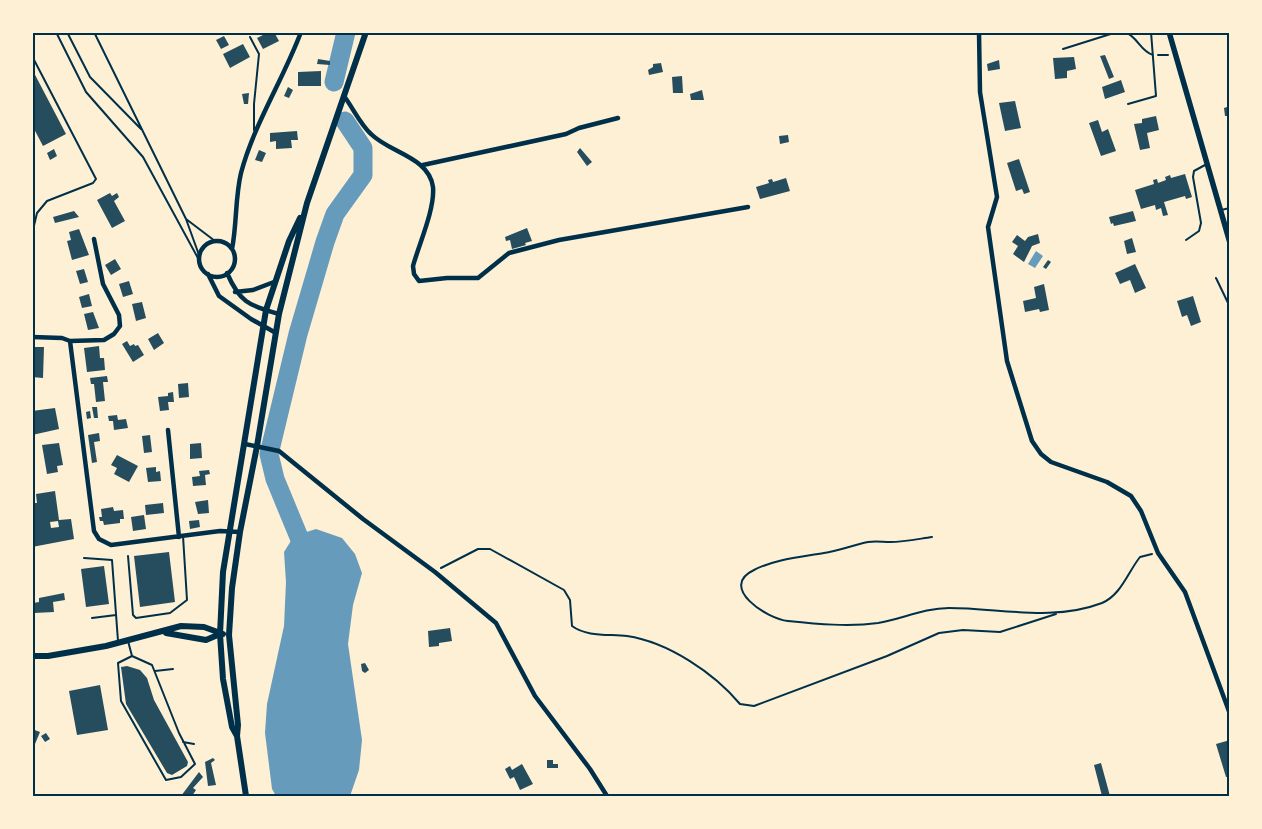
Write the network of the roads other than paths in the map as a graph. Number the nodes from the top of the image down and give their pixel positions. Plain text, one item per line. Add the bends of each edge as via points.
1 (56, 32) edge
2 (67, 32) edge
3 (94, 32) edge
4 (301, 32) edge
5 (366, 32) edge
6 (979, 32) edge
7 (1117, 32) edge
8 (1125, 32) edge
9 (1151, 32) edge
10 (1169, 32) edge
11 (250, 37) dead end
12 (1063, 49) dead end
13 (1153, 55) junction
14 (32, 56) edge
15 (344, 96) junction
16 (1128, 104) dead end
17 (618, 118) dead end
18 (142, 130) junction
19 (254, 133) junction
20 (1208, 164) junction
21 (422, 165) junction
22 (307, 204) junction
23 (748, 207) dead end
24 (1230, 208) edge
25 (1221, 210) junction
26 (186, 219) junction
27 (32, 234) edge
28 (94, 239) dead end
29 (215, 240) junction
30 (1186, 240) dead end
31 (1230, 243) edge
32 (232, 249) junction
33 (199, 257) junction
34 (227, 273) junction
35 (208, 274) junction
36 (1216, 278) dead end
37 (274, 282) junction
38 (236, 292) junction
39 (1230, 307) edge
40 (266, 310) junction
41 (279, 314) junction
42 (263, 327) junction
43 (276, 334) junction
44 (32, 337) edge
45 (70, 341) junction
46 (168, 430) dead end
47 (245, 444) junction
48 (257, 446) junction
49 (229, 531) junction
50 (240, 532) junction
51 (181, 536) junction
52 (128, 556) dead end
53 (84, 558) dead end
54 (116, 615) junction
55 (92, 618) dead end
56 (163, 632) junction
57 (220, 634) junction
58 (229, 635) junction
59 (128, 641) junction
60 (118, 643) junction
61 (32, 656) edge
62 (132, 656) junction
63 (173, 669) dead end
64 (154, 671) junction
65 (1230, 714) edge
66 (237, 736) junction
67 (183, 742) junction
68 (194, 744) dead end
69 (246, 796) edge
70 (607, 796) edge

1 - 33 lane via 86,92 143,157
2 - 18 lane via 90,77
3 - 18 lane
4 - 19 street
5 - 15 main road
6 - 65 street via 980,92 997,197 988,227 1007,361 1032,440 1051,462 1107,482 1131,496 1141,510 1158,553 1185,592
7 - 12 lane
8 - 13 lane
9 - 13 lane
10 - 20 street
11 - 19 lane via 259,54
13 - 16 lane via 1156,96
14 - 27 lane via 96,179 40,207
15 - 21 street via 369,133 379,142
15 - 22 main road
17 - 21 street via 566,134
18 - 26 lane
19 - 32 street via 241,175
20 - 25 street
20 - 30 lane via 1194,171 1192,177 1201,223 1196,236
21 - 23 street via 429,173 433,188 429,214 413,266 419,281 426,282 478,278 509,253 559,240
22 - 37 main road
22 - 41 main road
24 - 25 lane
25 - 31 street
26 - 29 lane
26 - 33 lane
28 - 45 street via 103,284 119,315 120,326 110,338
29 - 32 street via 225,242
29 - 33 street via 205,245
32 - 34 street via 234,265
33 - 35 street via 203,271
34 - 35 street via 218,277
34 - 38 street
35 - 42 street via 219,296
36 - 39 lane
37 - 38 street
37 - 40 main road
38 - 40 street via 246,301
40 - 41 street
40 - 42 main road
41 - 43 main road
42 - 43 street
42 - 47 main road
43 - 48 main road
44 - 45 street
45 - 51 street via 94,530 99,539 111,545
46 - 51 street
47 - 48 street
47 - 49 main road
48 - 50 main road
48 - 70 street via 279,451 496,623 535,696
49 - 50 street
49 - 51 street
49 - 57 main road
50 - 58 main road
51 - 52 lane via 187,600 170,613 136,618
53 - 54 lane via 112,560
54 - 55 lane
54 - 60 lane
56 - 57 main road via 206,640
56 - 57 main road via 180,626 204,627
56 - 59 main road
57 - 58 main road
57 - 66 main road via 222,679 232,727
58 - 66 main road
59 - 60 main road
59 - 62 lane
60 - 61 main road
62 - 64 lane via 152,665
62 - 67 lane via 118,663 121,701 166,780 181,777 195,764
63 - 64 lane
64 - 67 lane
66 - 69 main road
67 - 68 lane

